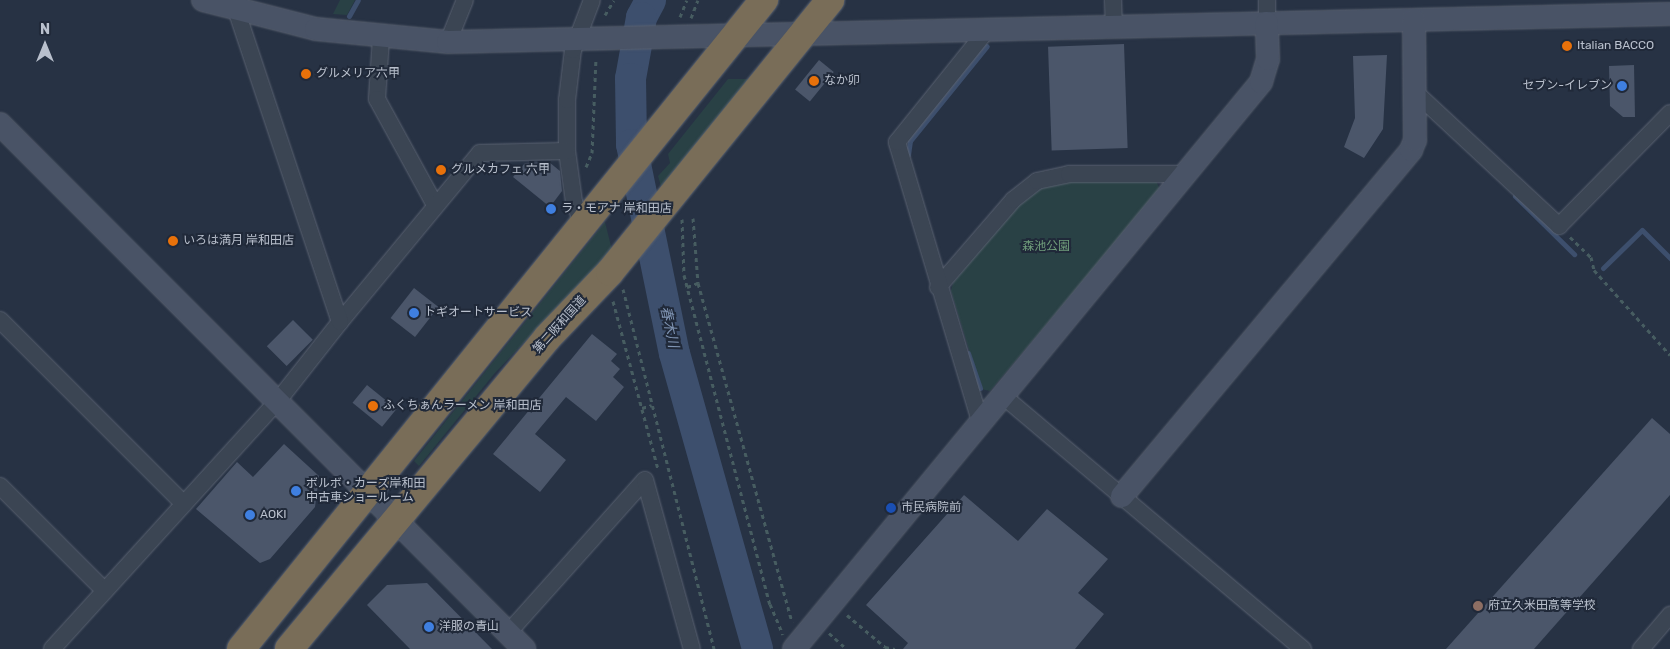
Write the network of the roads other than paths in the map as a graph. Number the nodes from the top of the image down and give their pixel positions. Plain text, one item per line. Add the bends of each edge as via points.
1 (203, 0) edge
2 (465, 0) edge
3 (592, 0) edge
4 (764, 0) edge
5 (830, 0) edge
6 (1113, 0) edge
7 (1267, 0) edge
8 (235, 6) edge
9 (1670, 14) edge
10 (1414, 20) junction
11 (1267, 23) junction
12 (1114, 27) junction
13 (988, 30) junction
14 (804, 32) junction
15 (737, 35) junction
16 (381, 38) junction
17 (576, 39) junction
18 (448, 42) junction
19 (1415, 92) junction
20 (1670, 113) edge
21 (0, 124) edge
22 (567, 150) junction
23 (1185, 174) junction
24 (435, 205) junction
25 (584, 227) junction
26 (938, 287) junction
27 (0, 320) edge
28 (340, 322) junction
29 (1002, 395) junction
30 (277, 402) junction
31 (980, 421) junction
32 (0, 486) edge
33 (369, 494) junction
34 (1122, 496) junction
35 (184, 504) junction
36 (396, 522) junction
37 (105, 590) junction
38 (1670, 614) edge
39 (516, 641) edge
40 (793, 646) edge
41 (52, 649) edge
42 (241, 649) edge
43 (289, 649) edge
44 (692, 649) edge
45 (1303, 649) edge
46 (1641, 649) edge

1 - 8 street
2 - 18 street
3 - 17 street
4 - 15 highway
5 - 14 highway, 第二阪和国道
6 - 12 street
7 - 11 street
8 - 16 street
8 - 28 street
9 - 10 street
10 - 11 street
10 - 19 street
11 - 12 street
11 - 23 street via 1268,59 1261,82
12 - 13 street
13 - 14 street
13 - 26 street via 897,142
14 - 15 street
14 - 36 highway, 第二阪和国道 via 677,206 617,280 547,338
15 - 17 street via 673,31 600,44
15 - 25 highway
16 - 18 street
16 - 24 street via 377,99
17 - 18 street
17 - 22 street via 567,100
19 - 20 street via 1559,226
19 - 34 street via 1415,140 1411,150
21 - 30 street
22 - 24 street via 480,153
22 - 25 street via 574,202
23 - 26 street via 1069,174 1037,181 1013,200
23 - 29 street
24 - 28 street
25 - 33 highway
26 - 31 street
27 - 35 street
28 - 30 street
29 - 31 street
29 - 34 street
30 - 33 street
30 - 35 street
31 - 40 street
32 - 37 street
33 - 36 street
33 - 42 highway
34 - 45 street
35 - 37 street
36 - 39 street
36 - 43 highway, 第二阪和国道
37 - 41 street
38 - 46 street
39 - 44 street via 645,480

